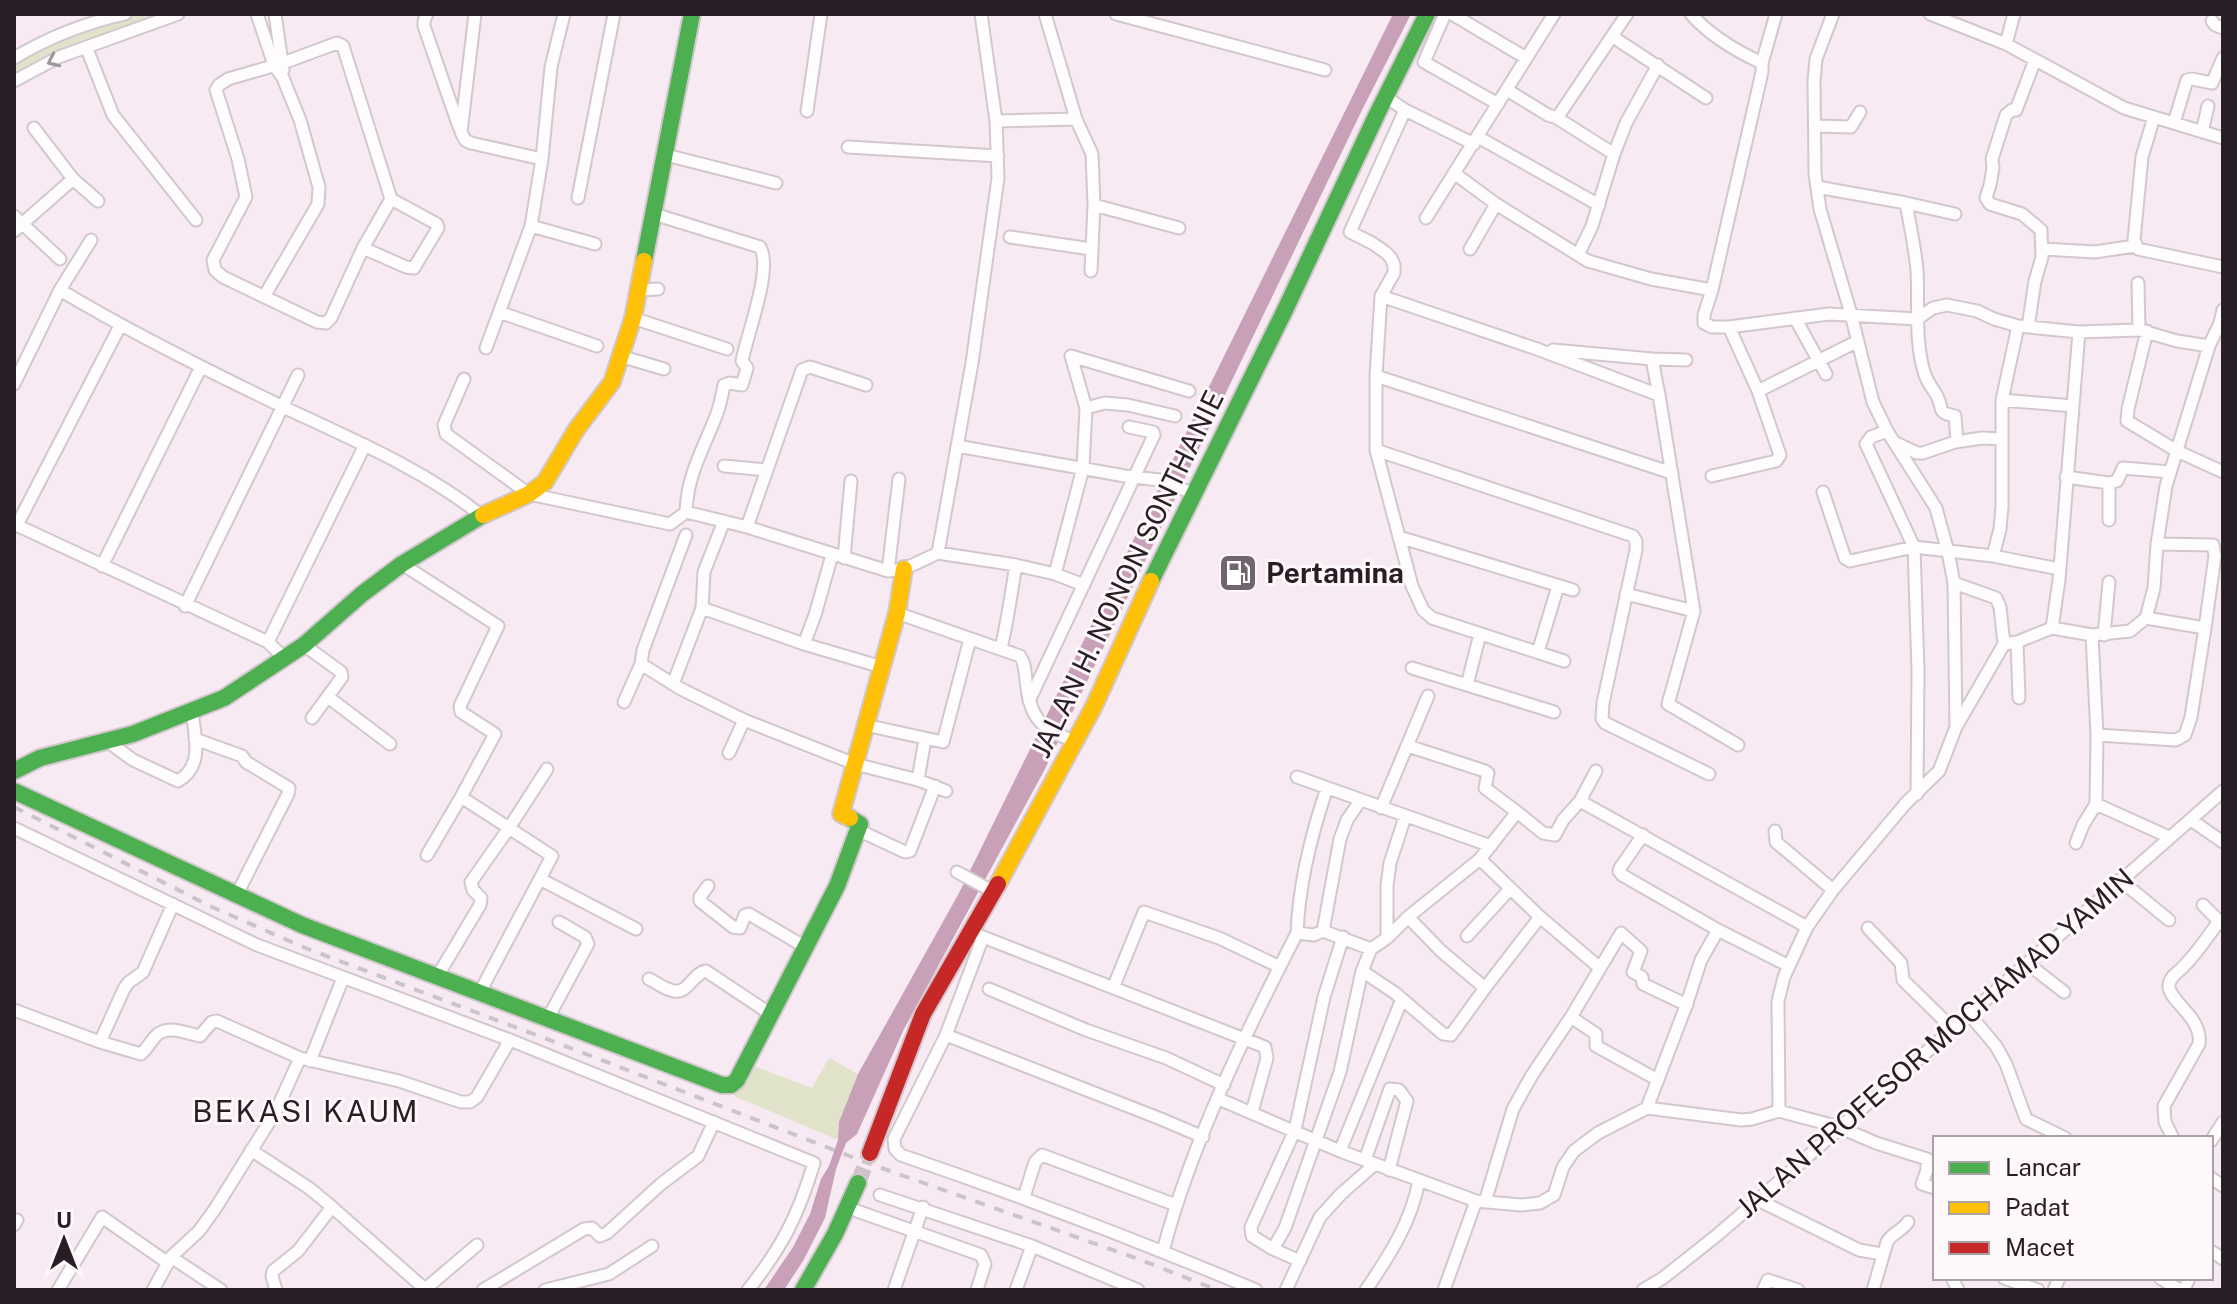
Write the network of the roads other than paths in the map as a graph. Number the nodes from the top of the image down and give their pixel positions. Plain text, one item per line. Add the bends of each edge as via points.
1 (125, 14) edge
2 (178, 14) edge
3 (257, 14) edge
4 (275, 14) edge
5 (427, 14) edge
6 (475, 14) edge
7 (564, 14) edge
8 (614, 14) edge
9 (692, 14) edge
10 (821, 14) edge
11 (981, 14) edge
12 (1045, 14) edge
13 (1116, 14) edge
14 (1427, 14) edge
15 (1445, 14) edge
16 (1452, 14) edge
17 (1554, 14) edge
18 (1627, 14) edge
19 (1691, 14) edge
20 (1776, 14) edge
21 (1833, 14) edge
22 (2014, 14) edge
23 (1935, 15) edge
24 (2212, 21) dead end
25 (2223, 28) edge
26 (1613, 37) junction
27 (2006, 44) junction
28 (87, 49) junction
29 (14, 58) edge
30 (1526, 58) junction
31 (2223, 58) edge
32 (2035, 60) junction
33 (1762, 63) junction
34 (279, 64) junction
35 (1658, 65) junction
36 (1325, 70) dead end
37 (14, 81) edge
38 (1507, 90) junction
39 (1386, 97) junction
40 (1706, 98) dead end
41 (1498, 104) junction
42 (2208, 106) dead end
43 (1405, 110) junction
44 (807, 111) dead end
45 (1860, 112) dead end
46 (2154, 117) junction
47 (1557, 118) junction
48 (1076, 119) junction
49 (996, 121) junction
50 (2174, 123) junction
51 (1816, 126) junction
52 (34, 128) dead end
53 (461, 132) junction
54 (2202, 132) junction
55 (2223, 138) edge
56 (1476, 140) junction
57 (848, 147) dead end
58 (1614, 154) junction
59 (666, 155) junction
60 (998, 156) junction
61 (542, 159) junction
62 (1454, 173) junction
63 (73, 179) junction
64 (776, 183) dead end
65 (1817, 187) junction
66 (578, 198) dead end
67 (391, 199) junction
68 (98, 201) dead end
69 (1906, 203) junction
70 (1496, 204) junction
71 (1094, 205) junction
72 (1599, 205) junction
73 (654, 214) junction
74 (1955, 214) dead end
75 (1426, 218) dead end
76 (196, 220) dead end
77 (17, 224) edge
78 (531, 226) junction
79 (1179, 228) dead end
80 (1010, 237) dead end
81 (91, 240) dead end
82 (595, 244) dead end
83 (2135, 246) junction
84 (363, 248) junction
85 (1091, 249) junction
86 (1470, 249) dead end
87 (2043, 249) junction
88 (1578, 255) junction
89 (60, 259) dead end
90 (2223, 267) edge
91 (1091, 271) dead end
92 (2138, 283) dead end
93 (658, 289) dead end
94 (60, 290) junction
95 (640, 290) junction
96 (1712, 290) junction
97 (265, 295) junction
98 (1381, 296) junction
99 (499, 312) junction
100 (1851, 314) junction
101 (633, 318) junction
102 (1795, 318) junction
103 (1917, 319) junction
104 (2222, 319) edge
105 (120, 326) junction
106 (2023, 326) junction
107 (1729, 327) junction
108 (2143, 331) junction
109 (2079, 332) junction
110 (1858, 341) junction
111 (597, 346) dead end
112 (2209, 346) junction
113 (486, 348) dead end
114 (727, 349) dead end
115 (1537, 349) junction
116 (620, 356) junction
117 (1652, 359) junction
118 (1686, 360) dead end
119 (1820, 362) junction
120 (201, 367) junction
121 (664, 369) dead end
122 (1826, 374) dead end
123 (298, 375) dead end
124 (1376, 376) junction
125 (464, 379) dead end
126 (14, 384) edge
127 (866, 385) dead end
128 (1189, 391) dead end
129 (1758, 391) junction
130 (1659, 395) junction
131 (2002, 400) junction
132 (282, 406) junction
133 (2073, 406) junction
134 (1086, 408) junction
135 (1175, 416) dead end
136 (1129, 427) dead end
137 (1887, 431) junction
138 (2002, 439) junction
139 (1957, 442) junction
140 (1896, 443) junction
141 (365, 445) junction
142 (957, 446) junction
143 (1376, 450) junction
144 (2177, 451) junction
145 (724, 466) dead end
146 (1083, 468) junction
147 (767, 470) junction
148 (2170, 472) junction
149 (2223, 472) edge
150 (1672, 473) junction
151 (1712, 476) dead end
152 (1135, 477) junction
153 (2066, 477) junction
154 (899, 479) dead end
155 (851, 481) dead end
156 (2109, 483) junction
157 (1189, 492) junction
158 (1823, 492) dead end
159 (529, 494) junction
160 (686, 512) junction
161 (482, 516) junction
162 (2109, 520) dead end
163 (724, 521) junction
164 (15, 525) edge
165 (747, 527) junction
166 (686, 535) dead end
167 (1399, 537) junction
168 (2157, 544) junction
169 (1914, 547) junction
170 (1948, 552) junction
171 (938, 553) junction
172 (838, 556) junction
173 (1993, 556) junction
174 (402, 564) junction
175 (1016, 565) junction
176 (102, 566) junction
177 (2059, 569) junction
178 (896, 570) junction
179 (1055, 574) junction
180 (2109, 582) dead end
181 (1954, 583) junction
182 (1084, 585) junction
183 (1558, 586) junction
184 (1573, 590) dead end
185 (1626, 594) junction
186 (185, 606) junction
187 (702, 608) junction
188 (1694, 611) junction
189 (897, 613) junction
190 (2146, 618) junction
191 (2052, 628) junction
192 (2205, 628) junction
193 (1480, 634) junction
194 (2098, 635) junction
195 (970, 639) junction
196 (268, 642) junction
197 (2011, 643) junction
198 (804, 644) junction
199 (304, 645) junction
200 (1001, 648) junction
201 (1538, 652) junction
202 (285, 659) junction
203 (1564, 661) dead end
204 (641, 664) junction
205 (882, 667) junction
206 (1412, 668) dead end
207 (673, 684) junction
208 (1467, 685) junction
209 (1428, 696) dead end
210 (328, 697) junction
211 (2019, 698) dead end
212 (1029, 701) junction
213 (624, 702) dead end
214 (192, 712) junction
215 (1554, 712) dead end
216 (312, 718) dead end
217 (744, 720) junction
218 (865, 725) junction
219 (1956, 727) junction
220 (2097, 735) junction
221 (195, 739) junction
222 (925, 739) junction
223 (1069, 739) junction
224 (107, 741) junction
225 (390, 744) dead end
226 (1738, 745) dead end
227 (1408, 746) junction
228 (729, 753) dead end
229 (855, 764) junction
230 (547, 769) dead end
231 (14, 771) edge
232 (1596, 771) dead end
233 (1709, 774) dead end
234 (1297, 777) dead end
235 (918, 780) junction
236 (1327, 788) junction
237 (14, 791) edge
238 (2223, 791) edge
239 (1917, 794) junction
240 (461, 797) junction
241 (1360, 801) junction
242 (1580, 801) junction
243 (2096, 804) junction
244 (1381, 808) junction
245 (1517, 812) junction
246 (1405, 817) junction
247 (2191, 820) junction
248 (14, 828) edge
249 (509, 828) junction
250 (858, 830) junction
251 (1775, 831) dead end
252 (1643, 835) junction
253 (2169, 837) junction
254 (2223, 842) edge
255 (2076, 843) dead end
256 (1491, 846) junction
257 (427, 855) dead end
258 (1480, 859) junction
259 (961, 874) dead end
260 (540, 879) junction
261 (2120, 880) junction
262 (708, 886) dead end
263 (989, 889) junction
264 (1510, 889) junction
265 (1833, 890) junction
266 (236, 896) junction
267 (173, 904) junction
268 (2203, 905) dead end
269 (1408, 917) junction
270 (1540, 917) junction
271 (2169, 920) dead end
272 (559, 922) dead end
273 (2221, 923) edge
274 (1807, 927) junction
275 (1868, 928) dead end
276 (636, 929) dead end
277 (1718, 930) junction
278 (1323, 931) junction
279 (1297, 933) junction
280 (976, 934) junction
281 (1467, 936) dead end
282 (1343, 937) junction
283 (1387, 938) junction
284 (807, 948) junction
285 (1371, 949) junction
286 (2027, 963) junction
287 (1789, 966) junction
288 (1280, 967) junction
289 (1600, 968) junction
290 (1362, 971) junction
291 (437, 977) junction
292 (343, 978) junction
293 (649, 979) dead end
294 (1113, 988) junction
295 (1485, 988) junction
296 (989, 989) dead end
297 (480, 992) junction
298 (2064, 992) dead end
299 (1402, 999) junction
300 (1687, 1005) junction
301 (14, 1010) edge
302 (1969, 1014) junction
303 (772, 1015) junction
304 (1571, 1017) junction
305 (548, 1018) junction
306 (1952, 1028) junction
307 (946, 1035) junction
308 (1245, 1039) junction
309 (510, 1040) junction
310 (100, 1042) junction
311 (305, 1060) junction
312 (1658, 1080) junction
313 (1224, 1085) junction
314 (1219, 1099) junction
315 (1647, 1108) junction
316 (1779, 1111) junction
317 (1252, 1112) junction
318 (714, 1122) junction
319 (1839, 1127) junction
320 (1295, 1130) junction
321 (2051, 1135) edge
322 (2172, 1136) edge
323 (1203, 1137) junction
324 (1314, 1141) junction
325 (251, 1150) junction
326 (1340, 1151) junction
327 (870, 1153) tunnel mouth
328 (1370, 1162) junction
329 (1389, 1170) junction
330 (1419, 1180) junction
331 (858, 1183) tunnel mouth
332 (1933, 1187) edge
333 (880, 1195) dead end
334 (1024, 1197) junction
335 (1758, 1200) junction
336 (1480, 1202) junction
337 (1176, 1205) junction
338 (332, 1207) junction
339 (923, 1207) junction
340 (857, 1211) dead end
341 (1908, 1222) dead end
342 (914, 1232) junction
343 (477, 1245) dead end
344 (652, 1246) dead end
345 (1032, 1246) junction
346 (1273, 1249) junction
347 (1163, 1251) junction
348 (1882, 1254) junction
349 (170, 1260) junction
350 (1300, 1261) junction
351 (2010, 1280) edge
352 (2164, 1280) edge
353 (58, 1290) edge
354 (153, 1290) edge
355 (221, 1290) edge
356 (276, 1290) edge
357 (425, 1290) edge
358 (483, 1290) edge
359 (545, 1290) edge
360 (748, 1290) edge
361 (803, 1290) edge
362 (894, 1290) edge
363 (977, 1290) edge
364 (1016, 1290) edge
365 (1138, 1290) edge
366 (1256, 1290) edge
367 (1286, 1290) edge
368 (1366, 1290) edge
369 (1444, 1290) edge
370 (1643, 1290) edge
371 (1763, 1290) edge
372 (1798, 1290) edge
373 (1873, 1290) edge
374 (2038, 1290) edge
375 (2182, 1290) edge

1 - 29 street via 93,21
2 - 28 street
3 - 34 street
4 - 34 street
5 - 53 street via 424,26
6 - 53 street
7 - 61 street via 551,67
8 - 66 street
9 - 59 street
10 - 44 street
11 - 49 street
12 - 48 street
13 - 36 street
14 - 39 street, JALAN H. NONON SONTHANIE
15 - 41 street via 1424,62
16 - 30 street
17 - 30 street
18 - 26 street
19 - 33 street via 1734,49
20 - 33 street
21 - 51 street via 1816,59
22 - 27 street
23 - 27 street
24 - 25 street
26 - 35 street
26 - 47 street
27 - 32 street
28 -> 37 street
28 - 76 street via 113,115
30 - 38 street
31 - 50 street via 2212,83 2187,80
32 - 46 street via 2124,108
32 - 87 street via 2016,110 2006,115 1986,198 2035,224
33 - 96 street
34 - 67 street via 337,43 345,49
34 - 97 street via 319,187 318,204
34 - 97 street via 223,81 216,90 246,197 213,260 215,270
35 - 40 street
35 - 58 street
38 - 41 street
38 - 47 street
39 - 43 street
39 - 157 street, JALAN H. NONON SONTHANIE
41 - 56 street
42 - 54 street
43 - 56 street
43 - 98 street via 1350,232 1391,258 1394,273
45 - 51 street via 1851,127
46 - 50 street
46 - 83 street via 2140,171
47 - 58 street
48 - 49 street
48 - 71 street via 1092,154
49 - 60 street
50 - 54 street
51 - 65 street
52 - 63 street
53 - 61 street via 471,143
54 - 55 street
56 - 62 street
56 - 72 street
57 - 60 street
58 - 72 street
59 - 64 street
59 - 73 street
60 - 142 street via 983,294
61 - 78 street
62 - 70 street
62 - 75 street
63 - 68 street
63 - 77 street
65 - 69 street
65 - 100 street
67 - 84 street
67 - 84 street via 437,224 435,234 414,268
69 - 74 street
69 - 103 street via 1917,270
70 - 86 street
70 - 88 street
71 - 79 street
71 - 85 street
72 - 88 street
73 - 95 street
73 - 160 street via 760,247 764,262 742,361 747,368 744,381 724,385 692,471
77 - 89 street
78 - 82 street
78 - 99 street
80 - 85 street
81 - 94 street
83 - 87 street via 2095,252
83 - 90 street
84 - 97 street via 326,323
85 - 91 street
87 - 106 street
88 - 96 street via 1639,276
92 - 108 street
93 - 95 street
94 - 105 street
94 - 126 street
95 - 101 street
96 - 107 street via 1703,321
98 - 115 street
98 - 124 street
99 - 111 street
99 - 113 street
100 - 102 street
100 - 103 street
100 - 110 street
101 - 114 street
101 - 116 street
102 - 107 street
102 - 119 street
103 - 106 street via 1947,305
103 - 139 street via 1924,373 1941,411 1955,416
104 - 112 street
105 - 120 street
105 - 164 street
106 - 109 street
106 - 131 street
107 - 129 street
108 - 109 street
108 - 112 street
108 - 144 street via 2127,421
109 - 133 street
110 - 119 street
110 - 137 street via 1873,402
112 - 144 street
115 - 117 street
115 - 130 street
116 - 121 street
116 - 159 street via 612,382 549,477
117 - 118 street
117 - 130 street
119 - 122 street
119 - 129 street
120 - 132 street
120 - 176 street
123 - 132 street
124 - 143 street
124 - 150 street
125 - 159 street via 444,425 446,434
127 - 147 street via 810,367 802,370
128 - 134 street via 1071,356
129 - 151 street via 1779,458
130 - 150 street
131 - 133 street
131 - 138 street
132 - 141 street
132 - 186 street
133 - 153 street
134 - 135 street via 1128,405
134 - 146 street
136 - 152 street via 1154,433
137 - 140 street
137 - 169 street via 1871,437 1867,448
138 - 139 street
138 - 173 street via 2002,507
139 - 140 street via 1923,453
140 - 170 street via 1936,508
141 - 161 street
141 - 196 street
142 - 146 street
142 - 171 street
143 - 167 street
143 - 185 street via 1633,536 1636,550
144 - 148 street
144 - 149 street
145 - 147 street
146 - 152 street
146 - 179 street
147 - 165 street
148 - 156 street via 2123,468 2117,481
148 - 168 street
150 - 188 street
152 - 157 street
152 - 182 street
153 - 156 street
153 - 177 street
154 - 178 street
155 - 172 street
156 - 162 street
157 - 223 street, JALAN H. NONON SONTHANIE via 1094,706
158 - 169 street via 1847,560
159 - 160 street via 670,524
159 - 161 street
160 - 163 street
161 - 174 street
163 - 165 street
163 - 187 street via 704,572
164 - 176 street
165 - 172 street
166 - 204 street
167 - 183 street
167 - 193 street via 1423,610
168 - 190 street
168 - 192 street via 2213,545
169 - 170 street
169 - 239 street
170 - 173 street
170 - 181 street
171 - 175 street
171 - 178 street
172 - 178 street
172 - 198 street
173 - 177 street
174 - 199 street
174 - 240 street via 498,626 460,706 461,712 495,734
175 - 179 street
175 - 200 street
176 - 186 street
177 - 191 street
178 - 189 street
179 - 182 street
180 - 194 street
181 - 197 street via 1996,598
181 - 219 street
182 - 212 street
183 - 184 street
183 - 201 street
185 - 188 street
185 - 233 street via 1603,721
186 - 196 street
187 - 198 street
187 - 207 street
188 - 226 street via 1668,704
189 - 195 street
189 - 205 street
190 - 192 street
190 - 194 street via 2130,631
191 - 194 street
191 - 197 street
192 - 220 street via 2185,735 2176,740
193 - 201 street
193 - 208 street
194 - 220 street
195 - 200 street
195 - 222 street via 944,740
196 - 202 street
197 - 211 street
197 - 219 street
198 - 205 street
199 - 202 street
199 - 210 street via 341,672 342,679
200 - 212 street via 1023,659
201 - 203 street
202 - 214 street via 241,689
204 - 207 street
204 - 213 street
205 - 218 street
206 - 208 street
207 - 217 street
208 - 215 street
209 - 227 street
210 - 216 street
210 - 225 street
212 - 223 street via 1041,724
214 - 221 street
214 - 224 street
217 - 228 street
217 - 229 street
218 - 222 street
218 - 229 street
219 - 239 street via 1939,771
220 - 243 street
221 - 224 street via 196,761 178,781
221 - 266 street via 242,756 289,788
222 - 235 street
223 - 263 street, JALAN H. NONON SONTHANIE
224 - 231 street via 40,758
227 - 244 street
227 - 245 street via 1485,771 1485,788
229 - 235 street
229 - 250 street via 841,814 860,822
230 - 249 street
232 - 242 street
234 - 236 street
235 - 250 street via 940,788 910,851
236 - 241 street
236 - 279 street via 1309,850
237 - 266 street
238 - 247 street, JALAN PROFESOR MOCHAMAD YAMIN
239 - 265 street
240 - 249 street
240 - 257 street
241 - 244 street
241 - 278 street via 1340,839
242 - 245 street via 1555,835 1543,833
242 - 252 street
243 - 253 street
243 - 255 street
244 - 246 street
245 - 256 street
246 - 256 street
246 - 283 street via 1390,863
247 - 253 street, JALAN PROFESOR MOCHAMAD YAMIN
247 - 254 street
248 - 267 street
249 - 260 street via 552,856
249 - 291 street via 471,882 480,905
250 - 284 street
251 - 265 street via 1776,842
252 - 274 street
252 - 277 street via 1619,872
253 - 261 street, JALAN PROFESOR MOCHAMAD YAMIN
256 - 258 street
258 - 264 street
258 - 269 street
259 - 263 street
260 - 276 street
260 - 297 street
261 - 271 street
261 - 286 street, JALAN PROFESOR MOCHAMAD YAMIN
262 - 284 street via 700,901 733,927 740,928 749,914
263 - 280 street, JALAN H. NONON SONTHANIE
264 - 270 street
264 - 281 street
265 - 274 street
266 - 291 street
267 - 292 street via 257,945
267 - 310 street via 143,972 124,989
268 - 273 street
269 - 283 street
269 - 295 street
270 - 289 street
270 - 295 street
272 - 305 street via 588,944
273 - 322 street via 2169,984 2200,1036 2164,1106
274 - 287 street
275 - 306 street via 1901,963 1905,982
277 - 287 street
277 - 300 street via 1701,960
278 - 279 street
278 - 282 street
279 - 288 street
280 - 294 street
280 - 307 street
280 - 327 street, JALAN H. NONON SONTHANIE via 923,1014
282 - 285 street
282 - 320 street
283 - 285 street
284 - 303 street
285 - 290 street
286 - 298 street
286 - 302 street, JALAN PROFESOR MOCHAMAD YAMIN
287 - 316 street via 1776,1017
288 - 294 street via 1219,938 1144,912
288 - 308 street
289 - 300 street via 1623,933 1641,951 1633,972 1643,984
289 - 304 street
290 - 299 street
290 - 324 street via 1340,1072
291 - 297 street
292 - 309 street
292 - 311 street
293 - 303 street via 679,991 706,971
294 - 308 street
295 - 299 street via 1449,1036
296 - 313 street
297 - 305 street
299 - 326 street
300 - 312 street
301 - 310 street
302 - 306 street, JALAN PROFESOR MOCHAMAD YAMIN
302 - 321 street via 2006,1064 2026,1119
303 - 305 street via 737,1080 728,1086
304 - 312 street via 1596,1034 1596,1046
304 - 336 street via 1513,1109
306 - 319 street, JALAN PROFESOR MOCHAMAD YAMIN
307 - 323 street
307 - 334 street via 894,1139 895,1149
308 - 313 street
308 - 317 street via 1267,1051
309 - 311 street via 478,1095 466,1102
309 - 318 street
310 - 311 street via 141,1054 160,1032 200,1036 217,1021
311 - 325 street
312 - 315 street
313 - 314 street
314 - 317 street
314 - 323 street
315 - 316 street via 1741,1120
315 - 336 street via 1574,1151 1548,1200 1521,1205
316 - 319 street
317 - 320 street
318 - 358 street via 698,1156 607,1233 600,1236 592,1228 584,1229
318 - 360 street via 814,1163 782,1243
319 - 332 street via 1927,1159 1922,1184
319 - 335 street, JALAN PROFESOR MOCHAMAD YAMIN
320 - 324 street
320 - 346 street via 1251,1227 1252,1236
323 - 337 street
324 - 326 street
324 - 346 street
325 - 338 street
325 - 349 street via 207,1222
326 - 328 street
328 - 329 street
328 - 329 street via 1390,1089 1399,1090 1407,1101
328 - 350 street via 1320,1217
329 - 330 street
330 - 336 street
330 - 368 street via 1402,1232
331 - 361 street
333 - 339 street
334 - 337 street via 1042,1155
334 - 347 street
335 - 348 street via 1846,1245
335 - 370 street, JALAN PROFESOR MOCHAMAD YAMIN
336 - 369 street
337 - 347 street
338 - 356 street via 298,1251 273,1271
338 - 357 street
339 - 342 street
339 - 345 street
340 - 342 street
341 - 348 street via 1890,1237
342 - 362 street
342 - 363 street via 984,1258
343 - 357 street
344 - 359 street via 609,1274
345 - 364 street
345 - 365 street
346 - 350 street
347 - 366 street
348 - 373 street
349 - 353 street via 102,1217
349 - 354 street
349 - 355 street
350 - 367 street
351 - 374 street
352 - 375 street
371 - 372 street via 1768,1280

